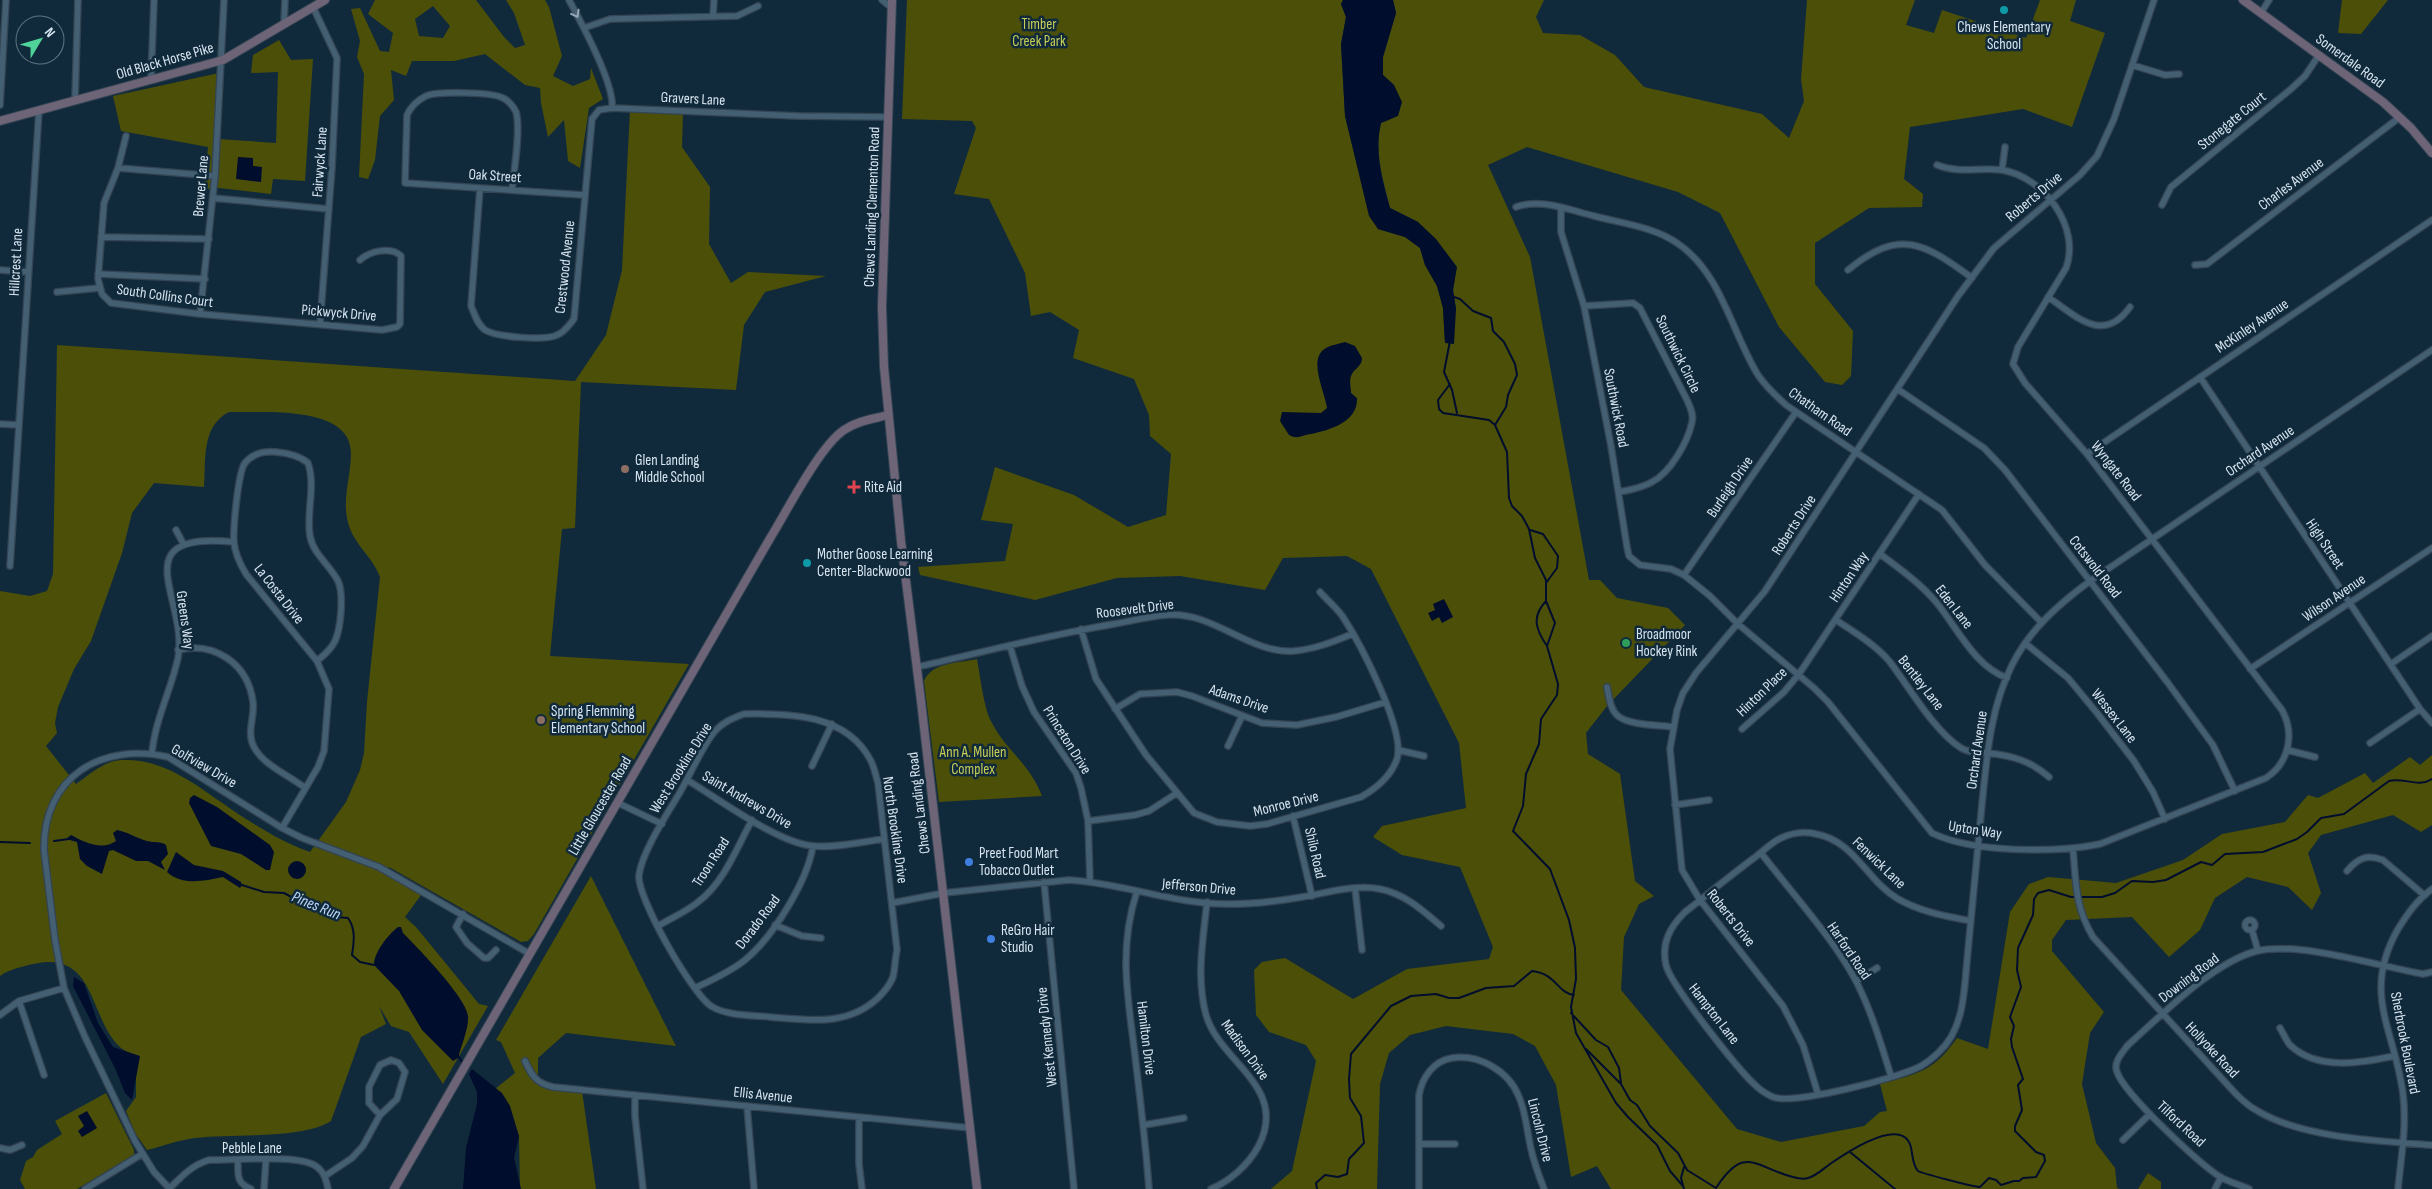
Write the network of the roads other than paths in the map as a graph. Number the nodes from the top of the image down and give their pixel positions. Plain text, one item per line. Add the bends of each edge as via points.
1 (6, 0) edge
2 (78, 0) edge
3 (154, 0) edge
4 (224, 0) edge
5 (285, 0) edge
6 (325, 0) edge
7 (568, 0) edge
8 (714, 0) edge
9 (882, 0) edge
10 (2154, 0) edge
11 (2243, 0) edge
12 (2269, 0) edge
13 (892, 4) edge
14 (758, 6) dead end
15 (313, 8) junction
16 (2261, 13) junction
17 (713, 17) junction
18 (284, 24) junction
19 (584, 28) junction
20 (2319, 55) junction
21 (223, 60) junction
22 (2132, 65) junction
23 (2180, 74) dead end
24 (151, 80) junction
25 (75, 100) junction
26 (0, 105) edge
27 (612, 108) junction
28 (39, 110) junction
29 (889, 117) junction
30 (2400, 117) junction
31 (0, 120) edge
32 (126, 136) dead end
33 (2005, 147) dead end
34 (2432, 153) edge
35 (1937, 165) dead end
36 (118, 168) junction
37 (2002, 170) junction
38 (215, 176) junction
39 (480, 188) junction
40 (512, 190) junction
41 (584, 195) junction
42 (213, 198) junction
43 (2051, 200) junction
44 (2162, 205) dead end
45 (1516, 207) dead end
46 (1562, 208) junction
47 (329, 209) junction
48 (2432, 220) edge
49 (101, 237) junction
50 (209, 239) junction
51 (360, 260) dead end
52 (2196, 265) dead end
53 (0, 270) edge
54 (1848, 270) dead end
55 (28, 272) junction
56 (98, 274) junction
57 (1972, 278) junction
58 (205, 279) junction
59 (99, 288) junction
60 (57, 292) dead end
61 (2048, 297) junction
62 (1584, 306) junction
63 (2130, 307) dead end
64 (200, 314) junction
65 (276, 320) joint
66 (320, 324) junction
67 (2432, 350) edge
68 (2200, 377) junction
69 (1899, 390) junction
70 (1796, 412) junction
71 (888, 415) junction
72 (0, 424) edge
73 (19, 425) junction
74 (1856, 453) junction
75 (2087, 454) junction
76 (2259, 467) junction
77 (1619, 492) junction
78 (1919, 494) junction
79 (176, 530) dead end
80 (2152, 539) junction
81 (234, 542) junction
82 (184, 545) junction
83 (2432, 548) edge
84 (1880, 554) junction
85 (10, 566) dead end
86 (1684, 576) junction
87 (2090, 581) junction
88 (1320, 592) dead end
89 (2350, 602) junction
90 (1836, 620) junction
91 (2041, 622) junction
92 (1738, 624) junction
93 (1081, 629) junction
94 (1352, 634) junction
95 (2432, 636) edge
96 (2025, 643) junction
97 (1010, 646) junction
98 (178, 650) junction
99 (317, 661) junction
100 (2391, 664) junction
101 (917, 667) junction
102 (2250, 669) junction
103 (1799, 674) junction
104 (2007, 678) junction
105 (1607, 687) dead end
106 (1386, 702) junction
107 (1115, 709) junction
108 (2420, 709) junction
109 (768, 714) joint
110 (1242, 716) junction
111 (2432, 723) edge
112 (832, 724) junction
113 (1672, 727) junction
114 (1742, 729) dead end
115 (2370, 743) dead end
116 (1228, 746) dead end
117 (1398, 750) junction
118 (2287, 750) junction
119 (152, 753) junction
120 (1988, 753) junction
121 (1424, 756) dead end
122 (2315, 757) dead end
123 (812, 766) dead end
124 (2049, 777) dead end
125 (687, 780) junction
126 (304, 788) junction
127 (2235, 792) junction
128 (1177, 793) junction
129 (1708, 800) dead end
130 (618, 803) junction
131 (1675, 805) junction
132 (1293, 816) junction
133 (2165, 818) junction
134 (752, 820) junction
135 (1088, 821) junction
136 (662, 824) junction
137 (282, 828) junction
138 (884, 839) junction
139 (1978, 845) junction
140 (813, 846) junction
141 (2073, 849) junction
142 (1761, 853) junction
143 (2347, 871) dead end
144 (1090, 881) junction
145 (1044, 882) junction
146 (1355, 888) junction
147 (2432, 888) edge
148 (1137, 891) junction
149 (944, 893) junction
150 (2424, 895) junction
151 (1312, 896) junction
152 (1700, 900) junction
153 (1207, 902) junction
154 (892, 903) junction
155 (464, 914) junction
156 (1971, 921) junction
157 (775, 925) junction
158 (658, 926) junction
159 (1441, 926) dead end
160 (2252, 930) dead end
161 (820, 938) dead end
162 (496, 950) dead end
163 (1362, 950) dead end
164 (2258, 951) junction
165 (530, 954) junction
166 (2382, 966) junction
167 (1877, 968) dead end
168 (2432, 972) edge
169 (1856, 980) junction
170 (64, 988) junction
171 (695, 988) junction
172 (19, 1001) junction
173 (0, 1015) edge
174 (2162, 1015) junction
175 (819, 1020) joint
176 (2280, 1028) dead end
177 (2394, 1056) junction
178 (2118, 1060) joint
179 (524, 1061) dead end
180 (44, 1075) dead end
181 (1890, 1076) junction
182 (1818, 1094) junction
183 (635, 1095) junction
184 (747, 1106) junction
185 (2150, 1114) junction
186 (380, 1115) junction
187 (859, 1118) junction
188 (1184, 1118) dead end
189 (1144, 1124) junction
190 (970, 1128) junction
191 (2123, 1140) dead end
192 (2403, 1142) junction
193 (1419, 1144) junction
194 (1455, 1144) dead end
195 (2432, 1145) edge
196 (22, 1146) dead end
197 (0, 1148) edge
198 (142, 1154) junction
199 (266, 1159) junction
200 (238, 1160) junction
201 (325, 1176) junction
202 (2221, 1177) junction
203 (85, 1189) edge
204 (170, 1189) edge
205 (251, 1189) edge
206 (264, 1189) edge
207 (328, 1189) edge
208 (394, 1189) edge
209 (642, 1189) edge
210 (754, 1189) edge
211 (862, 1189) edge
212 (977, 1189) edge
213 (1074, 1189) edge
214 (1149, 1189) edge
215 (1210, 1189) edge
216 (1419, 1189) edge
217 (1544, 1189) edge
218 (2215, 1189) edge
219 (2249, 1189) edge
220 (2398, 1189) edge

1 - 26 street
2 - 25 street
3 - 24 street
4 - 21 street, Brewer Lane
5 - 18 street
6 - 15 main road, Old Black Horse Pike
7 -> 19 street
8 - 17 street
9 - 13 street
10 - 22 street, Roberts Drive
11 - 16 main road, Somerdale Road
12 - 16 street
13 - 29 main road, Chews Landing Clementon Road
14 - 17 street via 736,16
15 - 18 main road, Old Black Horse Pike
15 - 47 street, Fairwyck Lane via 337,58
16 - 20 main road, Somerdale Road
17 - 19 street via 610,19
18 - 21 main road, Old Black Horse Pike
19 - 27 street via 610,88
20 - 30 main road, Somerdale Road
20 - 44 street, Stonegate Court via 2305,76 2291,89 2171,187
21 - 24 main road, Old Black Horse Pike
21 - 38 street, Brewer Lane
22 - 23 street via 2165,75
22 - 43 street, Roberts Drive via 2114,119 2097,156
24 - 25 main road, Old Black Horse Pike
25 - 28 main road, Old Black Horse Pike
27 - 29 street, Gravers Lane
27 - 41 street, Crestwood Avenue via 599,110 592,119
28 - 31 main road, Old Black Horse Pike
28 - 55 street, Hillcrest Lane
29 - 71 main road, Chews Landing Clementon Road via 882,329
30 - 34 main road, Somerdale Road
30 - 52 street, Charles Avenue via 2207,264
32 - 36 street
33 - 37 street
35 - 37 street, Wyngate Road via 1950,170
36 - 38 street
36 - 49 street via 104,203
37 - 43 street, Wyngate Road via 2028,179
38 - 42 street, Brewer Lane
39 - 40 street, Oak Street
39 - 40 street, Oak Street via 405,183 407,115 411,107 428,95 493,95 503,98 516,112
39 - 41 street, Crestwood Avenue via 471,306 477,322 496,334 547,339 558,335 574,319
40 - 41 street, Oak Street
42 - 47 street
42 - 50 street, Brewer Lane
43 - 57 street, Roberts Drive via 1994,248
43 - 61 street, Wyngate Road via 2069,234 2071,250 2066,268
45 - 46 street, Chatham Road via 1533,203
46 - 62 street, Southwick Road via 1561,232
46 - 70 street, Chatham Road via 1644,229 1684,248 1703,268 1714,286 1759,376 1768,389
47 - 66 street, Fairwyck Lane
48 - 68 street, McKinley Avenue
49 - 50 street
49 - 56 street
50 - 58 street, Brewer Lane
51 - 66 street, Pickwyck Drive via 370,253 388,251 400,254 403,260 399,325 382,330
53 - 55 street
54 - 57 street via 1875,250 1891,244 1909,245 1928,249
55 - 73 street, Hillcrest Lane
56 - 58 street
56 - 59 street
57 - 69 street, Roberts Drive
58 - 64 street, Brewer Lane
59 - 60 street, South Collins Court
59 - 64 street, South Collins Court via 111,303
61 - 63 street via 2087,323 2097,326 2113,324
61 - 75 street, Wyngate Road via 2018,347 2012,364
62 - 77 street, Southwick Road
62 - 77 street, Southwick Circle via 1633,303 1640,308 1692,413 1684,442 1661,475 1643,487
64 - 65 street, South Collins Court
65 - 66 street, Pickwyck Drive
67 - 76 street, Orchard Avenue
68 - 75 street, McKinley Avenue
68 - 76 street, High Street
69 - 74 street, Roberts Drive
69 - 87 street, Cotswold Road via 1984,448 2005,470
70 - 74 street, Chatham Road
70 - 86 street, Burleigh Drive
71 - 101 main road, Chews Landing Road
71 - 130 main road, Little Gloucester Road via 857,423 827,447 771,537
72 - 73 street
73 - 85 street, Hillcrest Lane
74 - 78 street, Chatham Road
74 - 92 street, Roberts Drive via 1785,562
75 - 80 street, Wyngate Road
76 - 80 street, Orchard Avenue
76 - 89 street, High Street
77 - 86 street, Southwick Road via 1627,547 1634,562 1670,569
78 - 84 street, Hinton Way
78 - 91 street, Chatham Road via 1942,510 1985,566
79 - 82 street
80 - 87 street, Orchard Avenue
80 - 102 street, Wyngate Road
81 - 82 street via 210,540
81 - 99 street, La Costa Drive via 238,560 246,574
81 - 99 street, La Costa Drive via 242,469 246,462 254,454 265,451 303,458 310,470 312,543 338,580 341,591 335,641
82 - 98 street, Greens Way via 172,553 166,571
83 - 89 street, Wilson Avenue
84 - 90 street, Hinton Way
84 - 104 street, Eden Lane via 1918,583 1975,653 1994,673
86 - 92 street, Upton Way
87 - 91 street, Orchard Avenue
87 - 127 street, Cotswold Road via 2213,745
88 - 94 street, Monroe Drive via 1342,616
89 - 100 street, High Street
89 - 102 street, Wilson Avenue
90 - 103 street, Hinton Way
90 - 120 street, Bentley Lane via 1884,656 1946,735 1960,748
91 - 96 street, Orchard Avenue
92 - 103 street, Upton Way
92 - 113 street, Roberts Drive via 1683,693
93 - 94 street, Roosevelt Drive via 1168,614 1191,616 1274,649 1292,651 1321,647
93 - 97 street, Roosevelt Drive
93 - 107 street, Monroe Drive via 1096,679
94 - 106 street, Monroe Drive
95 - 100 street
96 - 104 street, Orchard Avenue
96 - 133 street, Wessex Lane via 2068,678 2097,713 2134,762
97 - 101 street, Roosevelt Drive
97 - 135 street, Princeton Drive via 1034,712 1076,773
98 - 119 street, Greens Way via 153,738
98 - 126 street via 191,647 212,650 235,666 250,690 253,703 253,747 268,763
99 - 126 street, La Costa Drive via 329,689 329,708 324,751
100 - 108 street, High Street
101 - 149 main road, Chews Landing Road
102 - 118 street, Wyngate Road via 2286,718 2289,731
103 - 114 street, Hinton Place
103 - 139 street, Upton Way via 1828,702 1932,833 1948,841
104 - 120 street, Orchard Avenue via 1992,720
105 - 113 street via 1612,708 1618,716 1628,721
106 - 110 street, Adams Drive via 1297,725 1262,723
106 - 117 street, Monroe Drive via 1396,727
107 - 110 street, Adams Drive via 1140,694 1177,692
107 - 128 street, Monroe Drive
108 - 111 street, High Street
108 - 115 street
109 - 112 street, North Brookline Drive
109 - 125 street, West Brookline Drive via 744,714 729,719 715,731
110 - 116 street
112 - 123 street
112 - 138 street, North Brookline Drive via 848,732 871,761 878,783
113 - 131 street, Roberts Drive via 1670,749
117 - 121 street
117 - 132 street, Monroe Drive via 1389,775 1372,791
118 - 122 street
118 - 127 street, Upton Way via 2280,766 2272,774
119 - 137 street, Golfview Drive via 168,757
119 - 170 street, Golfview Drive via 124,753 90,765 61,789 47,815 44,850
120 - 124 street, Bentley Lane via 2036,765
120 - 139 street, Orchard Avenue
125 - 134 street, Saint Andrews Drive
125 - 136 street, West Brookline Drive
126 - 137 street, La Costa Drive
127 - 133 street, Upton Way
128 - 132 street, Monroe Drive via 1194,813 1217,822 1250,826
128 - 135 street via 1149,811
129 - 131 street
130 - 136 street
130 - 165 main road, Little Gloucester Road
131 - 152 street, Roberts Drive via 1682,870
132 - 151 street, Shilo Road
133 - 141 street, Upton Way via 2100,844
134 - 140 street, Saint Andrews Drive via 778,835
134 - 158 street, Troon Road via 710,892
135 - 144 street, Princeton Drive
136 - 158 street, West Brookline Drive via 639,874 639,882
137 - 155 street, Golfview Drive via 374,864
138 - 140 street, Saint Andrews Drive
138 - 154 street, North Brookline Drive
139 - 141 street, Upton Way
139 - 156 street, Orchard Avenue
140 - 157 street, Dorado Road via 806,871
141 - 174 street, Hollyoke Road via 2078,904 2083,920
142 - 152 street, Fenwick Lane
142 - 156 street, Fenwick Lane via 1793,834 1808,832 1826,836 1853,852 1876,880 1897,898 1928,912
142 - 169 street, Harford Road
143 - 150 street via 2366,856 2383,860
144 - 145 street, Jefferson Drive
144 - 148 street, Jefferson Drive
145 - 149 street, Jefferson Drive
145 - 213 street, West Kennedy Drive
146 - 151 street, Jefferson Drive
146 - 159 street, Jefferson Drive via 1380,889 1398,895 1413,902
146 - 163 street
147 - 150 street, Sherbrook Boulevard
148 - 153 street, Jefferson Drive
148 - 189 street, Hamilton Drive via 1125,945 1126,981
149 - 154 street, Jefferson Drive
149 - 190 main road, Chews Landing Road
150 - 166 street, Sherbrook Boulevard via 2410,909 2390,943
151 - 153 street, Jefferson Drive via 1229,904
152 - 182 street, Roberts Drive via 1783,1006 1803,1045
152 - 182 street, Hampton Lane via 1673,924 1668,934 1664,950 1674,983 1740,1068 1763,1092 1779,1099
153 - 215 street, Madison Drive via 1200,965 1201,993 1207,1017 1232,1056 1248,1072 1265,1109 1262,1139 1245,1165 1232,1177
154 - 175 street, North Brookline Drive via 896,950 893,976 884,992 867,1008 850,1016
155 - 162 street via 456,927 467,943 484,958
155 - 165 street, Golfview Drive
156 - 181 street, Orchard Avenue via 1960,1016 1949,1042 1921,1066
157 - 161 street via 802,936
157 - 171 street, Dorado Road via 745,960
158 - 171 street, West Brookline Drive via 684,975
160 - 164 street
164 - 166 street, Downing Road via 2291,949
164 - 174 street, Downing Road via 2216,971
165 - 208 main road, Little Gloucester Road
166 - 168 street, Downing Road via 2423,974
166 - 177 street, Sherbrook Boulevard via 2383,1012
167 - 169 street
169 - 181 street, Harford Road via 1878,1034
170 - 172 street
170 - 198 street, Golfview Drive
171 - 175 street, West Brookline Drive via 702,1000 726,1011
172 - 173 street
172 - 180 street
174 - 178 street, Downing Road via 2128,1045
174 - 192 street, Hollyoke Road via 2255,1110 2317,1132
176 - 177 street via 2290,1044 2300,1052 2321,1060 2340,1064 2361,1063
177 - 192 street, Sherbrook Boulevard via 2403,1093
178 - 185 street, Tilford Road via 2117,1073
179 - 183 street, Ellis Avenue via 539,1084
181 - 182 street, Orchard Avenue
183 - 184 street, Ellis Avenue
183 - 209 street
184 - 187 street, Ellis Avenue
184 - 210 street
185 - 191 street
185 - 202 street, Tilford Road
186 - 186 street via 397,1099 405,1072 391,1060 385,1061 375,1071 369,1087 369,1103
186 - 201 street via 363,1146 352,1158
187 - 190 street, Ellis Avenue
187 - 211 street
188 - 189 street
189 - 214 street, Hamilton Drive
190 - 212 main road, Chews Landing Road
192 - 195 street, Hollyoke Road
192 - 220 street, Sherbrook Boulevard
193 - 194 street
193 - 216 street, Lincoln Drive
193 - 217 street, Lincoln Drive via 1418,1095 1421,1081 1427,1073 1449,1058 1488,1063 1504,1075 1519,1096 1531,1152
196 - 197 street via 10,1150
198 - 203 street
198 - 204 street, Golfview Drive
199 - 200 street, Pebble Lane
199 - 201 street, Pebble Lane via 311,1163
199 - 206 street
200 - 204 street, Pebble Lane via 198,1163
200 - 205 street via 239,1180
201 - 207 street
202 - 218 street
202 - 219 street, Tilford Road

